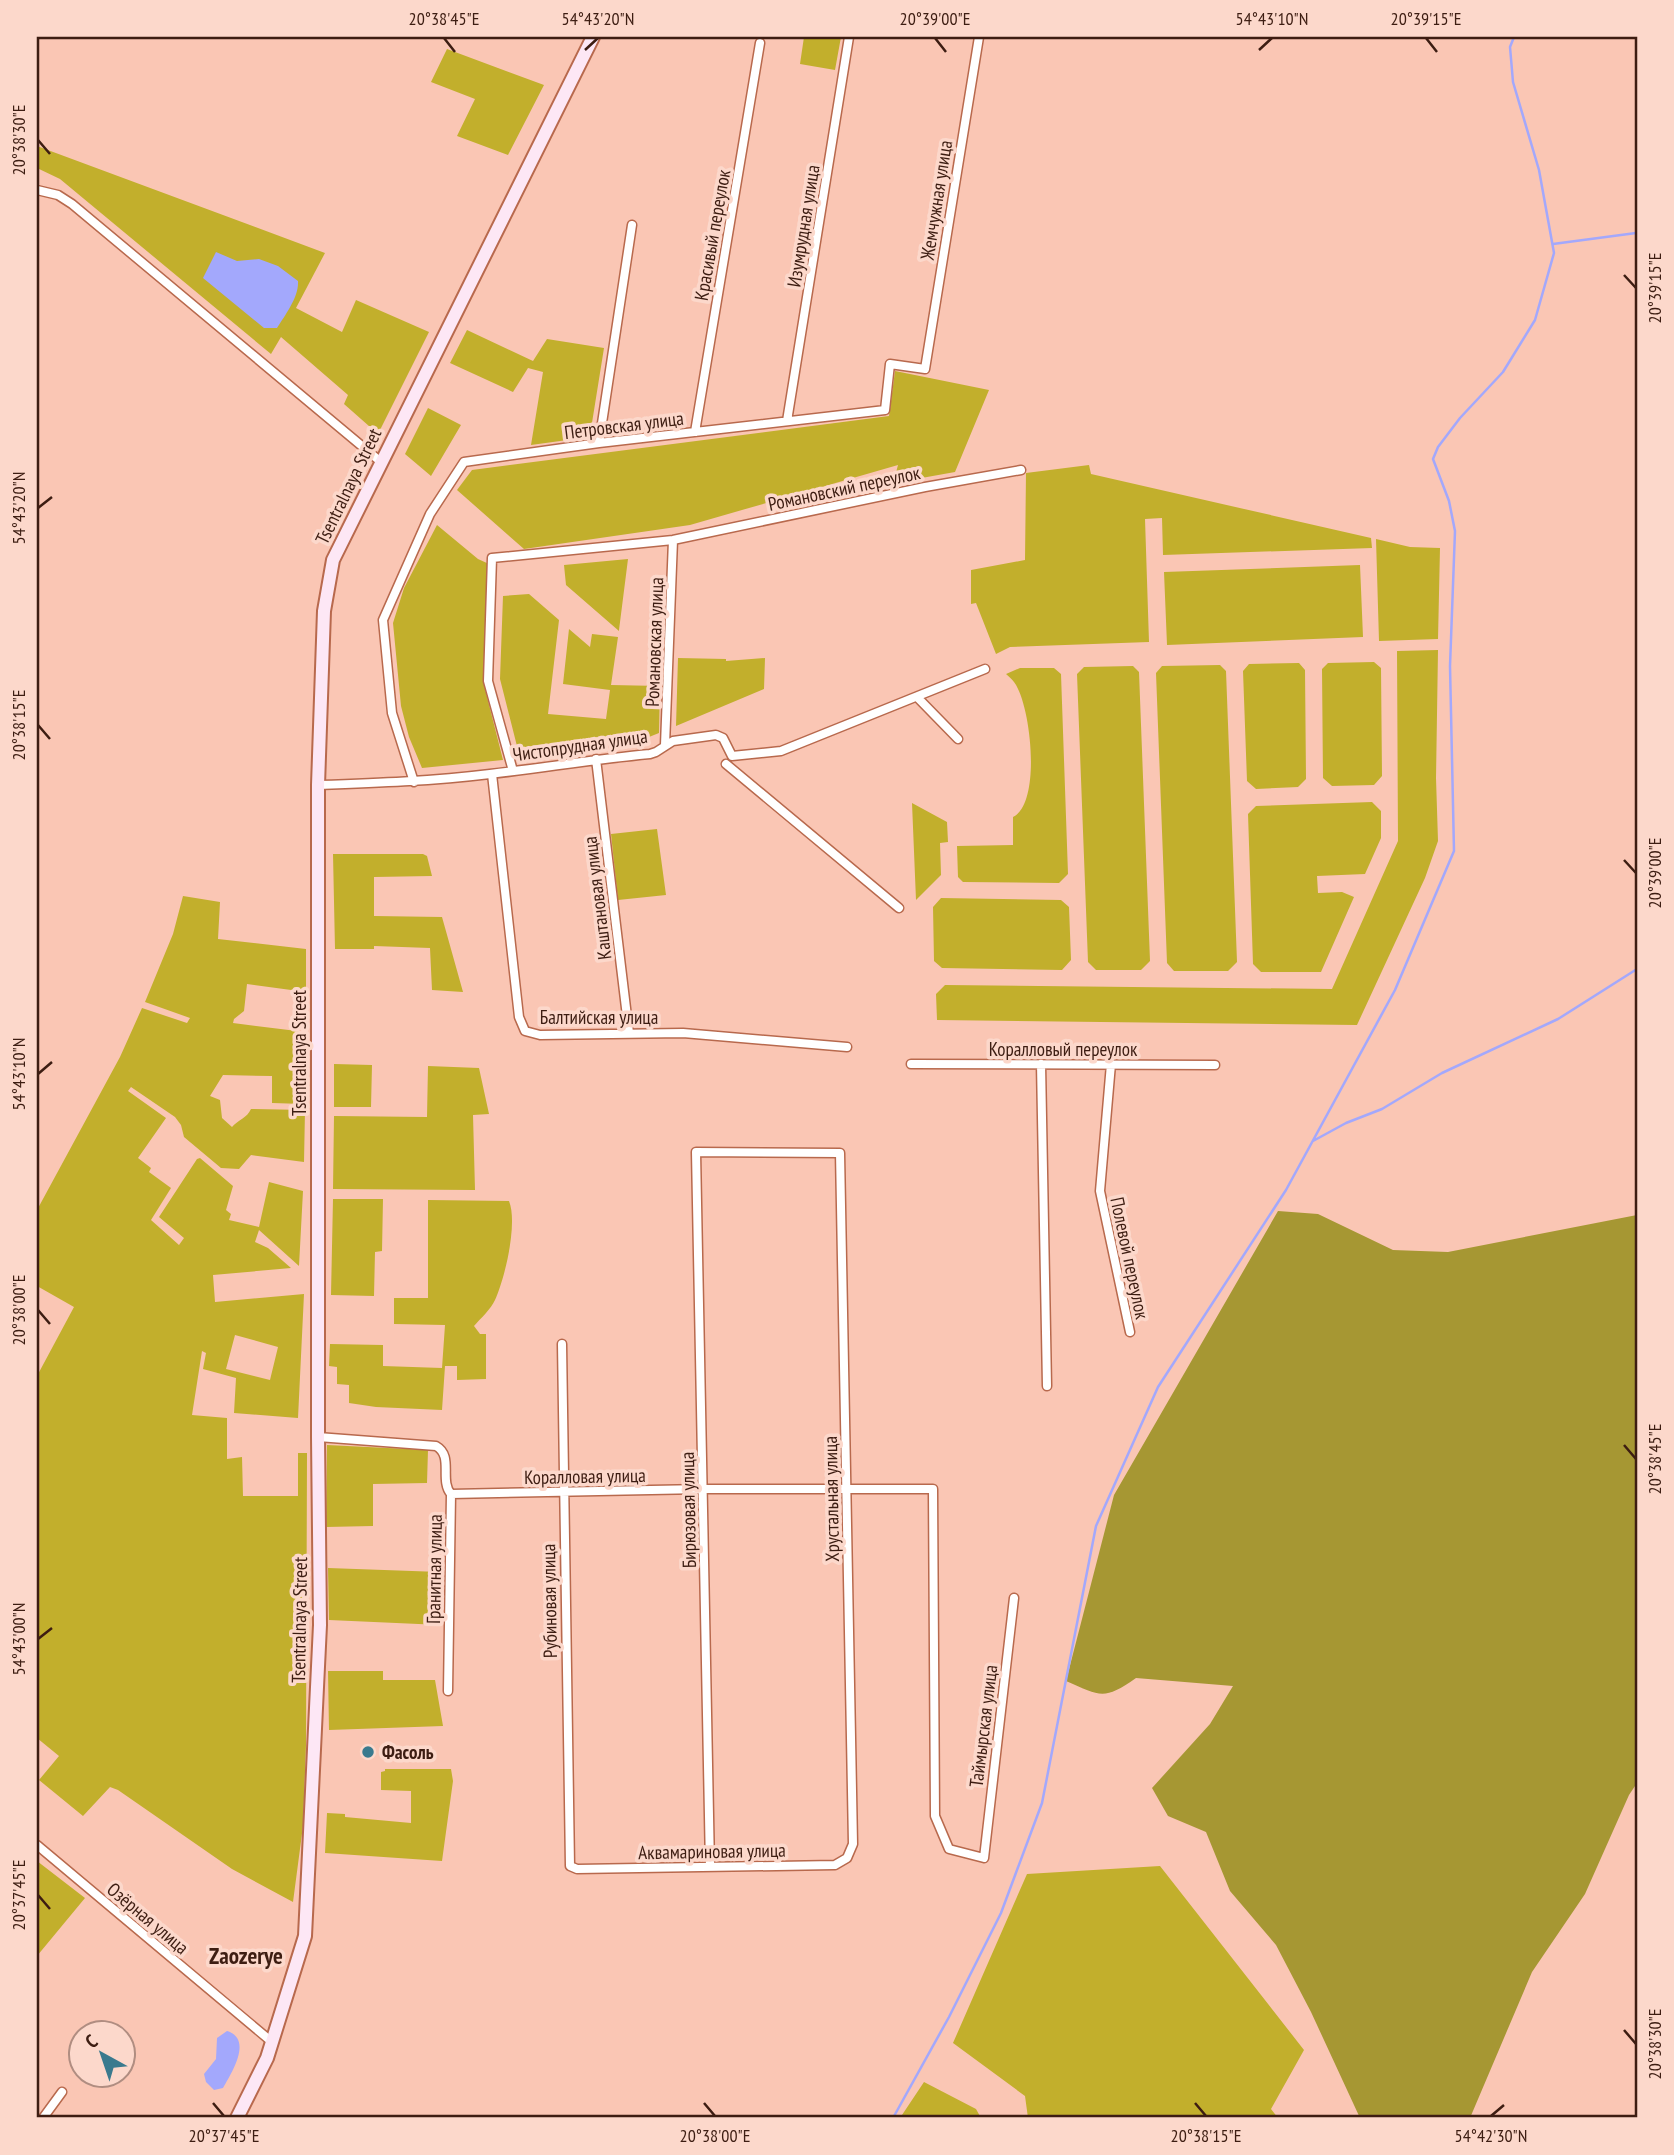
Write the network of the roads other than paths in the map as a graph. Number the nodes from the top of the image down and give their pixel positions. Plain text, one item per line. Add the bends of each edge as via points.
1 (593, 37) edge
2 (849, 37) edge
3 (979, 37) edge
4 (760, 43) dead end
5 (37, 190) edge
6 (632, 225) dead end
7 (925, 369) joint
8 (787, 421) junction
9 (695, 432) junction
10 (599, 443) junction
11 (381, 462) junction
12 (1021, 470) dead end
13 (673, 540) junction
14 (985, 669) dead end
15 (917, 697) junction
16 (958, 738) dead end
17 (665, 745) junction
18 (596, 759) junction
19 (726, 764) dead end
20 (513, 771) junction
21 (492, 774) junction
22 (414, 782) junction
23 (318, 785) junction
24 (899, 908) dead end
25 (629, 1033) junction
26 (848, 1047) dead end
27 (911, 1064) dead end
28 (1041, 1064) junction
29 (1111, 1064) junction
30 (1215, 1065) dead end
31 (840, 1153) joint
32 (1130, 1332) dead end
33 (562, 1344) dead end
34 (1047, 1386) dead end
35 (318, 1437) junction
36 (704, 1489) junction
37 (846, 1489) junction
38 (563, 1491) junction
39 (451, 1494) junction
40 (1014, 1598) dead end
41 (448, 1691) dead end
42 (853, 1844) joint
43 (37, 1845) edge
44 (568, 1858) joint
45 (984, 1858) joint
46 (710, 1867) junction
47 (272, 2042) junction
48 (62, 2092) dead end
49 (43, 2118) edge
50 (237, 2118) edge

1 - 11 main road, Tsentralnaya Street
2 - 8 street, Изумрудная улица
3 - 7 street, Жемчужная улица
4 - 9 street, Красивый переулок
5 - 11 street via 72,204
6 - 10 street
7 - 8 street, Петровская улица via 890,364 885,410
8 - 9 street, Петровская улица
9 - 10 street, Петровская улица
10 - 22 street, Петровская улица via 464,462 430,514 383,620 392,713
11 - 23 main road, Tsentralnaya Street via 333,560 324,611
12 - 13 street, Романовский переулок
13 - 17 street, Романовская улица
13 - 20 street via 492,558 488,681
14 - 15 street, Чистопрудная улица
15 - 16 street
15 - 17 street, Чистопрудная улица via 781,751 732,756 723,738 716,735
17 - 18 street, Чистопрудная улица via 650,754
18 - 20 street, Чистопрудная улица
18 - 25 street, Каштановая улица
19 - 24 street
20 - 21 street, Чистопрудная улица
21 - 22 street, Чистопрудная улица
21 - 25 street, Балтийская улица via 519,1017 525,1031 540,1035
22 - 23 street, Чистопрудная улица
23 - 35 main road, Tsentralnaya Street
25 - 26 street, Балтийская улица
27 - 28 street, Коралловый переулок
28 - 29 street, Коралловый переулок
28 - 34 street
29 - 30 street, Коралловый переулок
29 - 32 street, Полевой переулок via 1100,1191
31 - 36 street, Бирюзовая улица via 696,1152
31 - 37 street, Хрустальная улица
33 - 38 street, Рубиновая улица
35 - 39 street, Гранитная улица via 436,1446 445,1455 446,1485
35 - 47 main road, Tsentralnaya Street via 320,1625 304,1936
36 - 37 street, Коралловая улица
36 - 38 street, Коралловая улица
36 - 46 street, Бирюзовая улица
37 - 42 street, Хрустальная улица
37 - 45 street, Коралловая улица via 933,1489 935,1816 949,1849
38 - 39 street, Коралловая улица
38 - 44 street, Рубиновая улица
39 - 41 street, Гранитная улица
40 - 45 street, Таймырская улица
42 - 46 street, Аквамариновая улица via 847,1858 835,1865
43 - 47 street, Озёрная улица
44 - 46 street, Аквамариновая улица via 570,1866 577,1869
47 - 50 main road, Tsentralnaya Street
48 - 49 street

